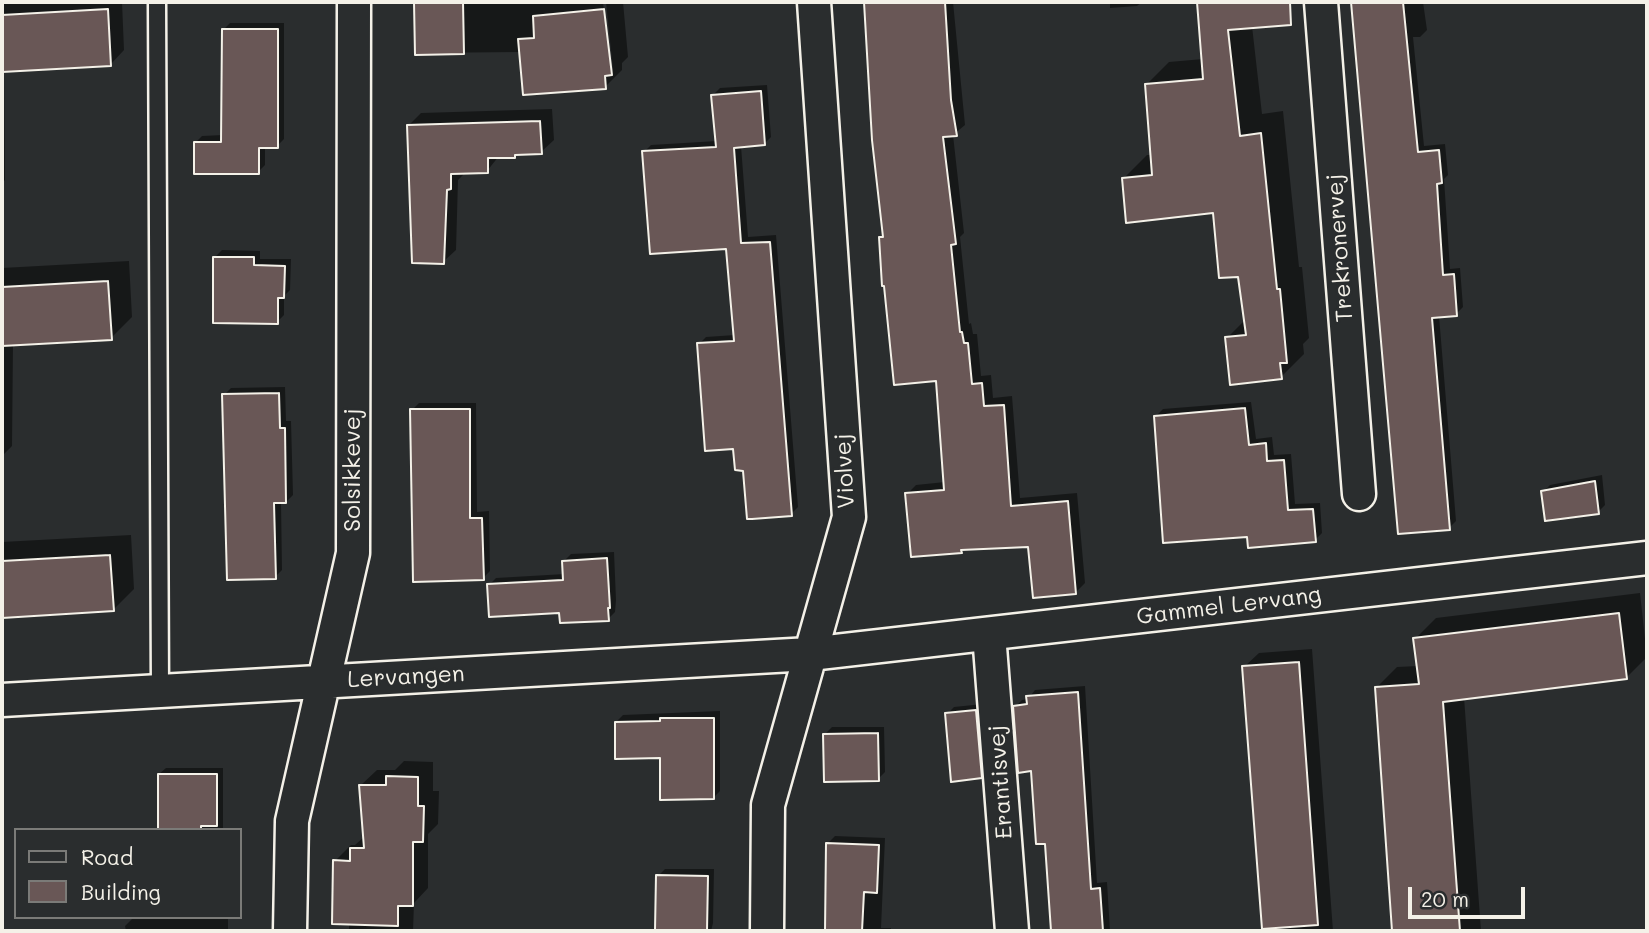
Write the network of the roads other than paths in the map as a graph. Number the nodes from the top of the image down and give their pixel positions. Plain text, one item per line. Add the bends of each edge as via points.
1 (157, 2) edge
2 (354, 2) edge
3 (814, 2) edge
4 (1321, 2) edge
5 (1359, 494) dead end
6 (1647, 558) edge
7 (989, 634) junction
8 (810, 654) junction
9 (323, 682) junction
10 (160, 691) junction
11 (2, 700) edge
12 (290, 931) edge
13 (767, 931) edge
14 (1012, 931) edge

1 - 10 lane
2 - 9 street, Solsikkevej via 353,552
3 - 8 street, Violvej via 849,517
4 - 5 street, Trekronervej
6 - 7 street, Gammel Lervang
7 - 8 street, Gammel Lervang
7 - 14 street, Erantisvej
8 - 9 street, Lervangen
8 - 13 street, Violvej via 768,805
9 - 10 street, Lervangen
9 - 12 street, Solsikkevej via 292,821
10 - 11 street, Lervangen

